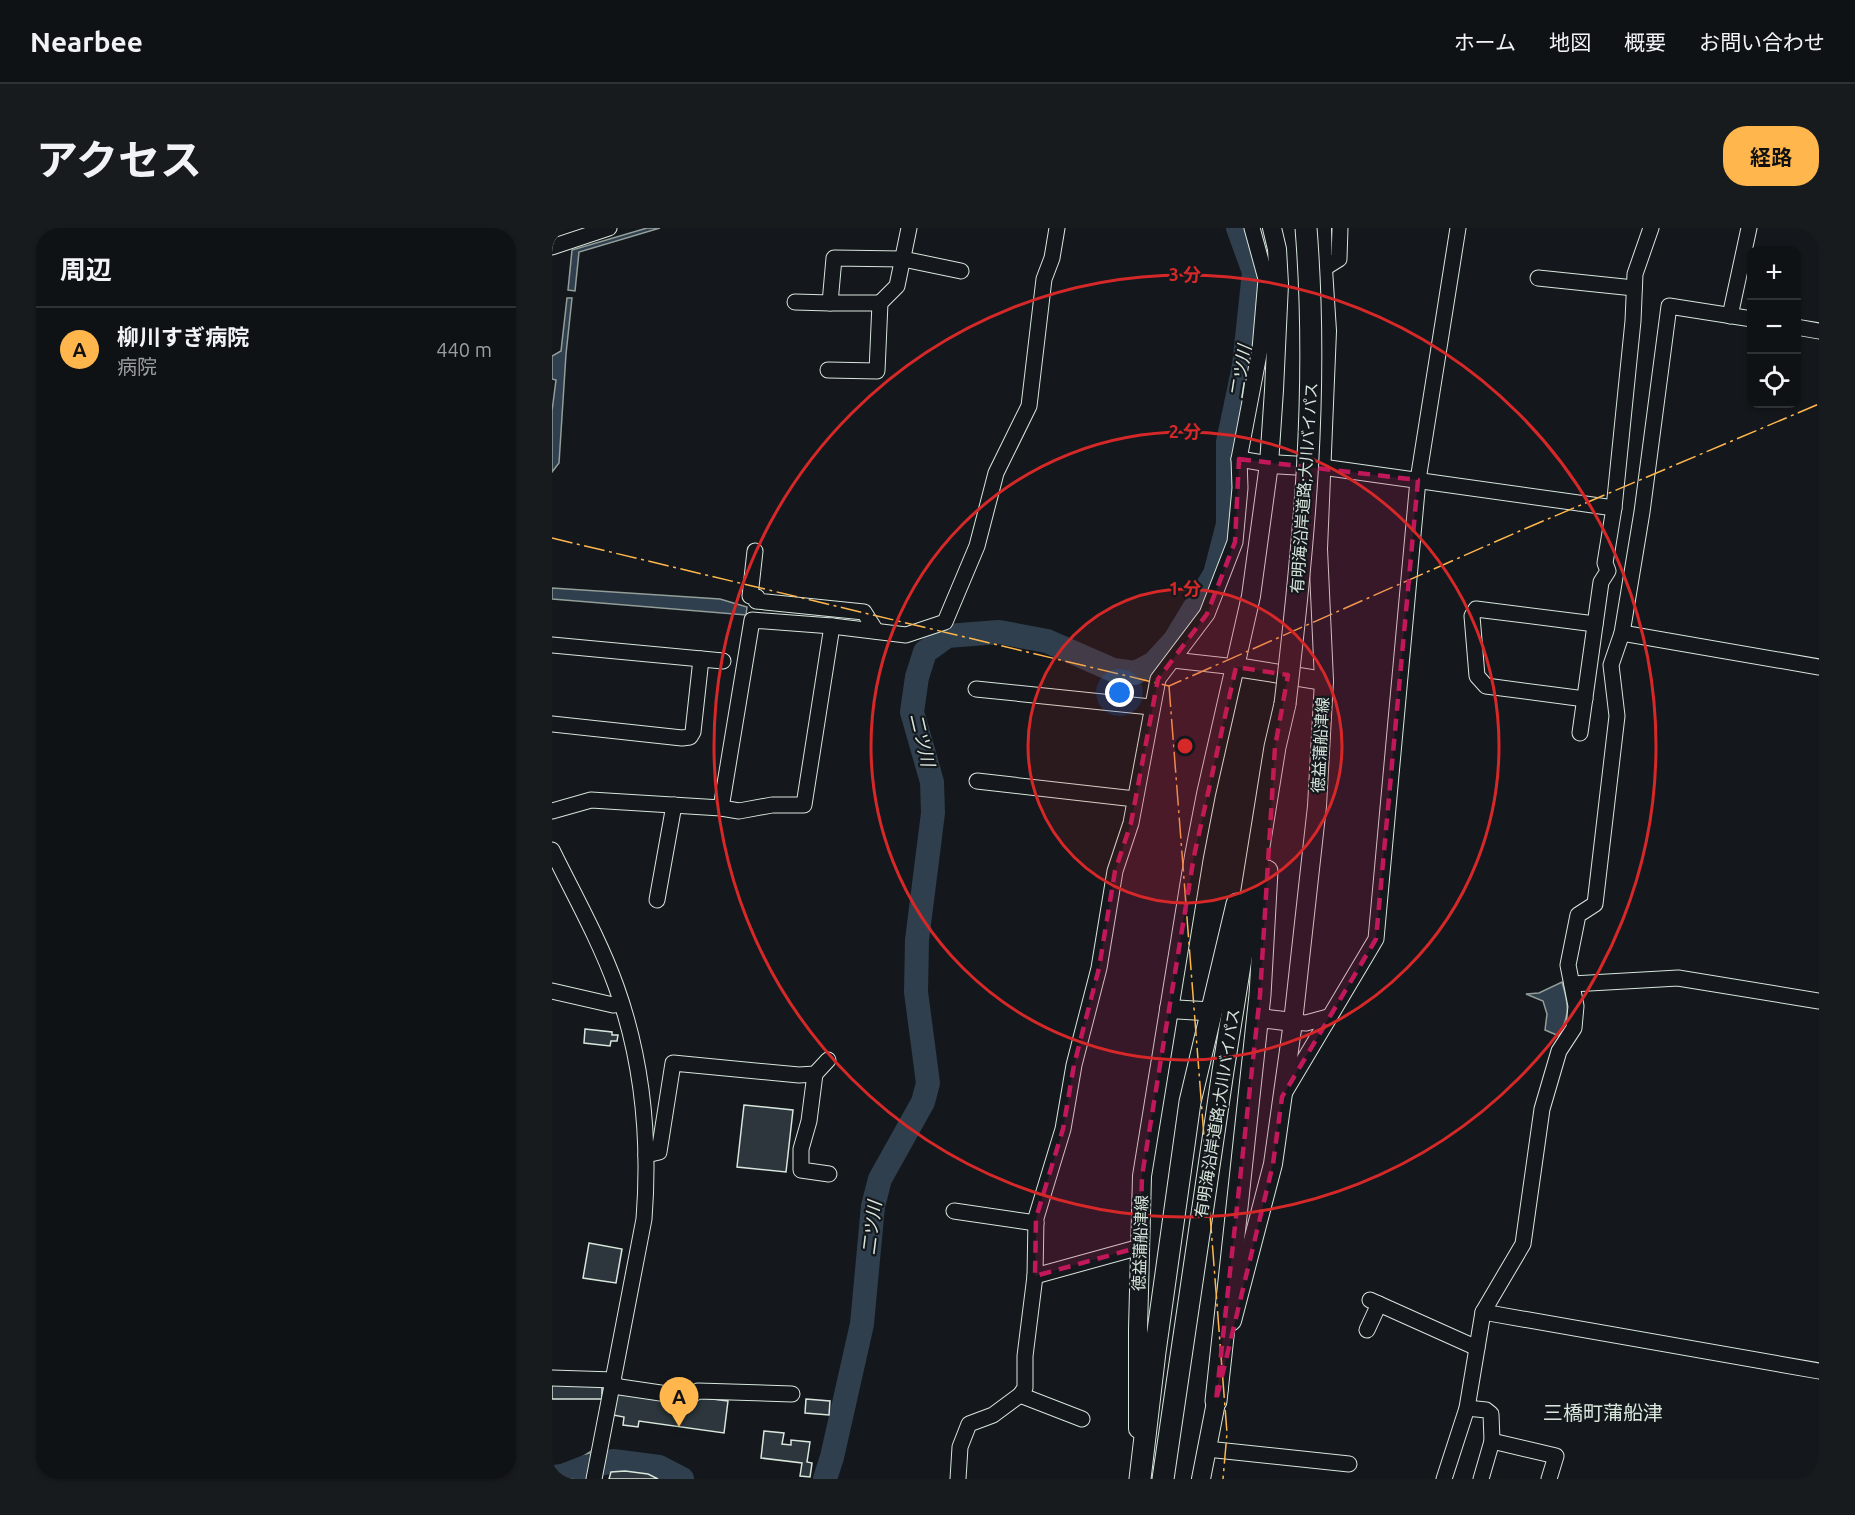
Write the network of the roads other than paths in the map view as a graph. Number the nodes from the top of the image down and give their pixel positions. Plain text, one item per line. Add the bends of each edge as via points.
1 (609, 228) edge
2 (909, 228) edge
3 (1057, 228) edge
4 (1252, 228) edge
5 (1272, 228) edge
6 (1298, 228) edge
7 (1306, 228) edge
8 (1322, 228) edge
9 (1340, 228) edge
10 (1458, 228) edge
11 (1651, 228) edge
12 (1749, 228) edge
13 (552, 247) edge
14 (903, 259) junction
15 (1323, 269) junction
16 (961, 271) dead end
17 (1538, 278) dead end
18 (1634, 288) junction
19 (795, 302) dead end
20 (830, 303) junction
21 (880, 303) junction
22 (1730, 316) junction
23 (1747, 319) edge
24 (1801, 328) edge
25 (1819, 331) edge
26 (828, 370) dead end
27 (1239, 459) junction
28 (1269, 464) junction
29 (1322, 467) junction
30 (1418, 480) junction
31 (1614, 508) junction
32 (755, 551) dead end
33 (1595, 624) junction
34 (832, 626) junction
35 (876, 631) junction
36 (1622, 633) junction
37 (552, 645) edge
38 (701, 659) junction
39 (1173, 660) junction
40 (723, 662) dead end
41 (1236, 667) junction
42 (1819, 667) edge
43 (1324, 681) junction
44 (976, 689) dead end
45 (1585, 699) junction
46 (1281, 703) junction
47 (1151, 707) junction
48 (552, 724) edge
49 (1580, 733) dead end
50 (1275, 747) junction
51 (977, 781) dead end
52 (1135, 799) junction
53 (674, 805) junction
54 (722, 808) junction
55 (552, 811) edge
56 (552, 850) edge
57 (657, 900) dead end
58 (1572, 984) junction
59 (552, 991) edge
60 (1819, 1001) edge
61 (621, 1004) junction
62 (1169, 1009) junction
63 (1203, 1011) dead end
64 (1328, 1017) junction
65 (1268, 1019) dead end
66 (1293, 1022) junction
67 (828, 1060) dead end
68 (815, 1074) junction
69 (1282, 1096) junction
70 (646, 1155) junction
71 (829, 1174) dead end
72 (954, 1211) dead end
73 (1036, 1223) junction
74 (1140, 1246) junction
75 (1035, 1276) junction
76 (1483, 1312) junction
77 (1367, 1330) dead end
78 (1477, 1348) junction
79 (1819, 1371) edge
80 (552, 1378) edge
81 (614, 1383) junction
82 (792, 1394) dead end
83 (1020, 1395) junction
84 (1216, 1401) junction
85 (1467, 1408) junction
86 (1082, 1419) dead end
87 (1492, 1441) junction
88 (1207, 1449) junction
89 (1348, 1464) dead end
90 (595, 1477) edge
91 (958, 1479) edge
92 (1139, 1479) edge
93 (1163, 1479) edge
94 (1201, 1479) edge
95 (1444, 1479) edge
96 (1481, 1479) edge
97 (1550, 1479) edge

1 - 13 street
2 - 14 street
3 - 35 street via 1044,279 1029,406 996,473 977,546 945,622 906,635
4 - 27 street via 1266,279 1260,349
5 - 28 main road, 徳益蒲船津線 via 1279,284
6 - 46 highway, 有明海沿岸道路;大川バイパス via 1305,363 1302,454
7 - 46 highway, 有明海沿岸道路;大川バイパス, bridge via 1312,362 1310,455 1298,590
8 - 15 main road, 徳益蒲船津線
9 - 15 street via 1339,259
10 - 30 street
11 - 18 street
12 - 22 street
14 - 16 street
14 - 20 street via 834,258
14 - 21 street via 897,286
15 - 29 main road, 徳益蒲船津線 via 1327,331
17 - 18 street
18 - 31 street
19 - 20 street
20 - 21 street
21 - 26 street via 877,371
22 - 23 street
22 - 36 street via 1669,306
24 - 25 street
27 - 28 street
27 - 39 street via 1235,542 1207,614
28 - 29 main road
28 - 41 main road, 徳益蒲船津線 via 1251,596
29 - 30 street
29 - 43 main road, 徳益蒲船津線 via 1318,549
30 - 31 street
30 - 64 street via 1376,939
31 - 33 street via 1605,563 1608,571 1601,582
32 - 35 street via 750,596 757,597 756,601 864,612
33 - 45 street
33 - 45 street via 1476,609 1472,616 1477,676 1486,686
34 - 35 street
34 - 54 street via 804,805 772,805 739,812
34 - 54 street via 752,620
36 - 42 street
36 - 58 street via 1611,665 1617,716 1595,904 1578,915 1568,965
37 - 38 street
38 - 40 street
38 - 48 street via 690,737
39 - 41 street
39 - 47 street via 1158,679
41 - 43 main road
41 - 62 main road, 徳益蒲船津線 via 1206,794
43 - 66 main road, 徳益蒲船津線 via 1317,806
44 - 47 street
45 - 49 street
46 - 50 highway, 有明海沿岸道路;大川バイパス
47 - 52 street
50 - 84 highway via 1260,995
50 - 92 highway via 1190,1102
50 - 93 highway, 有明海沿岸道路;大川バイパス
51 - 52 street
52 - 73 street via 1115,871 1099,968 1074,1065 1063,1129
53 - 54 street
53 - 55 street via 591,800
53 - 57 street
56 - 61 street via 598,944
58 - 60 street via 1678,978
58 - 76 street via 1575,1028 1559,1051 1542,1109 1523,1244
59 - 61 street
61 - 70 street via 640,1080
62 - 63 main road
62 - 74 main road, 徳益蒲船津線 via 1142,1176
64 - 66 street
64 - 69 street
65 - 66 main road
66 - 69 main road, 徳益蒲船津線
67 - 68 street
68 - 70 street via 673,1063 659,1152
68 - 71 street via 801,1149 801,1170
69 - 84 main road, 徳益蒲船津線 via 1273,1164 1234,1311
70 - 81 street via 641,1239
72 - 73 street
73 - 75 street
74 - 75 street
74 - 92 main road, 徳益蒲船津線
75 - 83 street via 1025,1388
76 - 78 street
76 - 79 street
77 - 78 street via 1375,1302
78 - 85 street
80 - 81 street
81 - 82 street via 689,1397 698,1391
81 - 90 street
83 - 86 street
83 - 91 street via 993,1415 969,1424 960,1448
84 - 88 main road, 徳益蒲船津線
85 - 87 street via 1491,1414
85 - 95 street
87 - 96 street
87 - 97 street via 1556,1456
88 - 89 street
88 - 94 main road, 徳益蒲船津線

